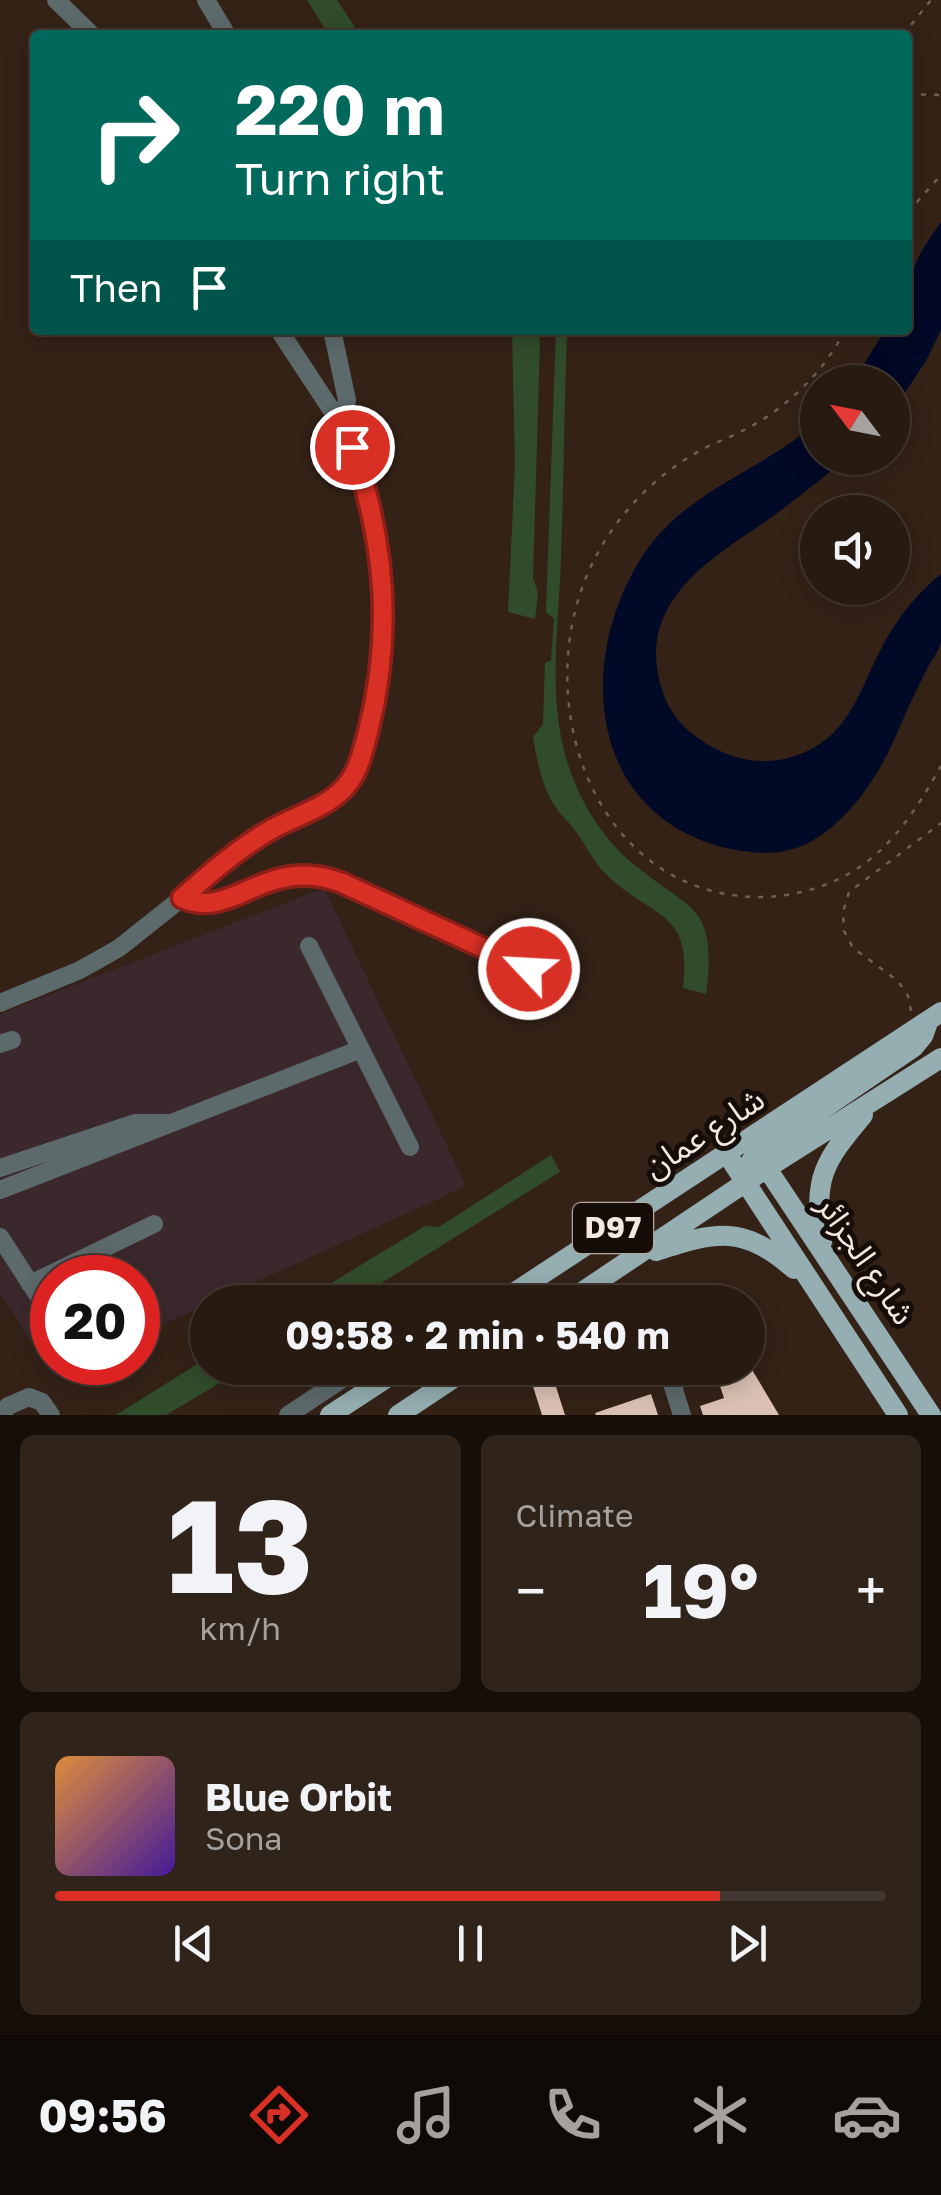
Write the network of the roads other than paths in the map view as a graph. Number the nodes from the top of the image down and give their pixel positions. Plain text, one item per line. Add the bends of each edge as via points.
1 (56, 0) edge
2 (206, 0) edge
3 (87, 30) edge
4 (225, 30) edge
5 (282, 335) edge
6 (333, 335) edge
7 (342, 426) junction
8 (182, 898) junction
9 (309, 946) dead end
10 (529, 969) dead end
11 (0, 1002) edge
12 (926, 1016) edge
13 (361, 1049) junction
14 (941, 1058) edge
15 (876, 1099) junction
16 (171, 1124) junction
17 (410, 1147) dead end
18 (748, 1152) junction
19 (0, 1168) edge
20 (743, 1177) junction
21 (0, 1190) edge
22 (154, 1224) dead end
23 (0, 1237) edge
24 (823, 1249) junction
25 (90, 1255) edge
26 (630, 1260) junction
27 (810, 1283) junction
28 (30, 1284) edge
29 (528, 1285) edge
30 (585, 1285) edge
31 (593, 1285) edge
32 (333, 1385) edge
33 (376, 1385) edge
34 (443, 1385) edge
35 (672, 1385) edge
36 (48, 1414) edge
37 (2, 1415) edge
38 (288, 1415) edge
39 (330, 1415) edge
40 (398, 1415) edge
41 (682, 1415) edge
42 (898, 1415) edge
43 (931, 1415) edge

1 - 3 street
2 - 4 street
5 - 7 street
6 - 7 street via 348,400
7 - 8 street via 370,505 384,611 381,678 358,765 331,799 250,844
8 - 10 street via 212,904 275,879 322,877
8 - 11 street via 100,960
9 - 13 street
12 - 18 main road, شارع عمان / D97
13 - 16 street
13 - 17 street
14 - 15 main road, شارع عمان / D97
15 - 18 main road, شارع عمان / D97
15 - 24 main road via 833,1150 822,1174
16 - 19 street via 135,1122
16 - 21 street
18 - 20 main road, شارع الجزائر
18 - 20 main road, شارع عمان / D97
18 - 24 main road, شارع الجزائر
18 - 29 main road, شارع عمان / D97
20 - 26 main road, شارع عمان / D97
20 - 27 main road, شارع الجزائر
20 - 30 main road via 602,1265
22 - 25 street
23 - 28 street
24 - 43 main road, شارع الجزائر
26 - 27 main road via 701,1236 736,1235 766,1246
26 - 31 main road, شارع عمان / D97
27 - 42 main road, شارع الجزائر
32 - 38 street
33 - 39 main road
34 - 40 main road
35 - 41 street
36 - 37 street via 38,1399 25,1397

